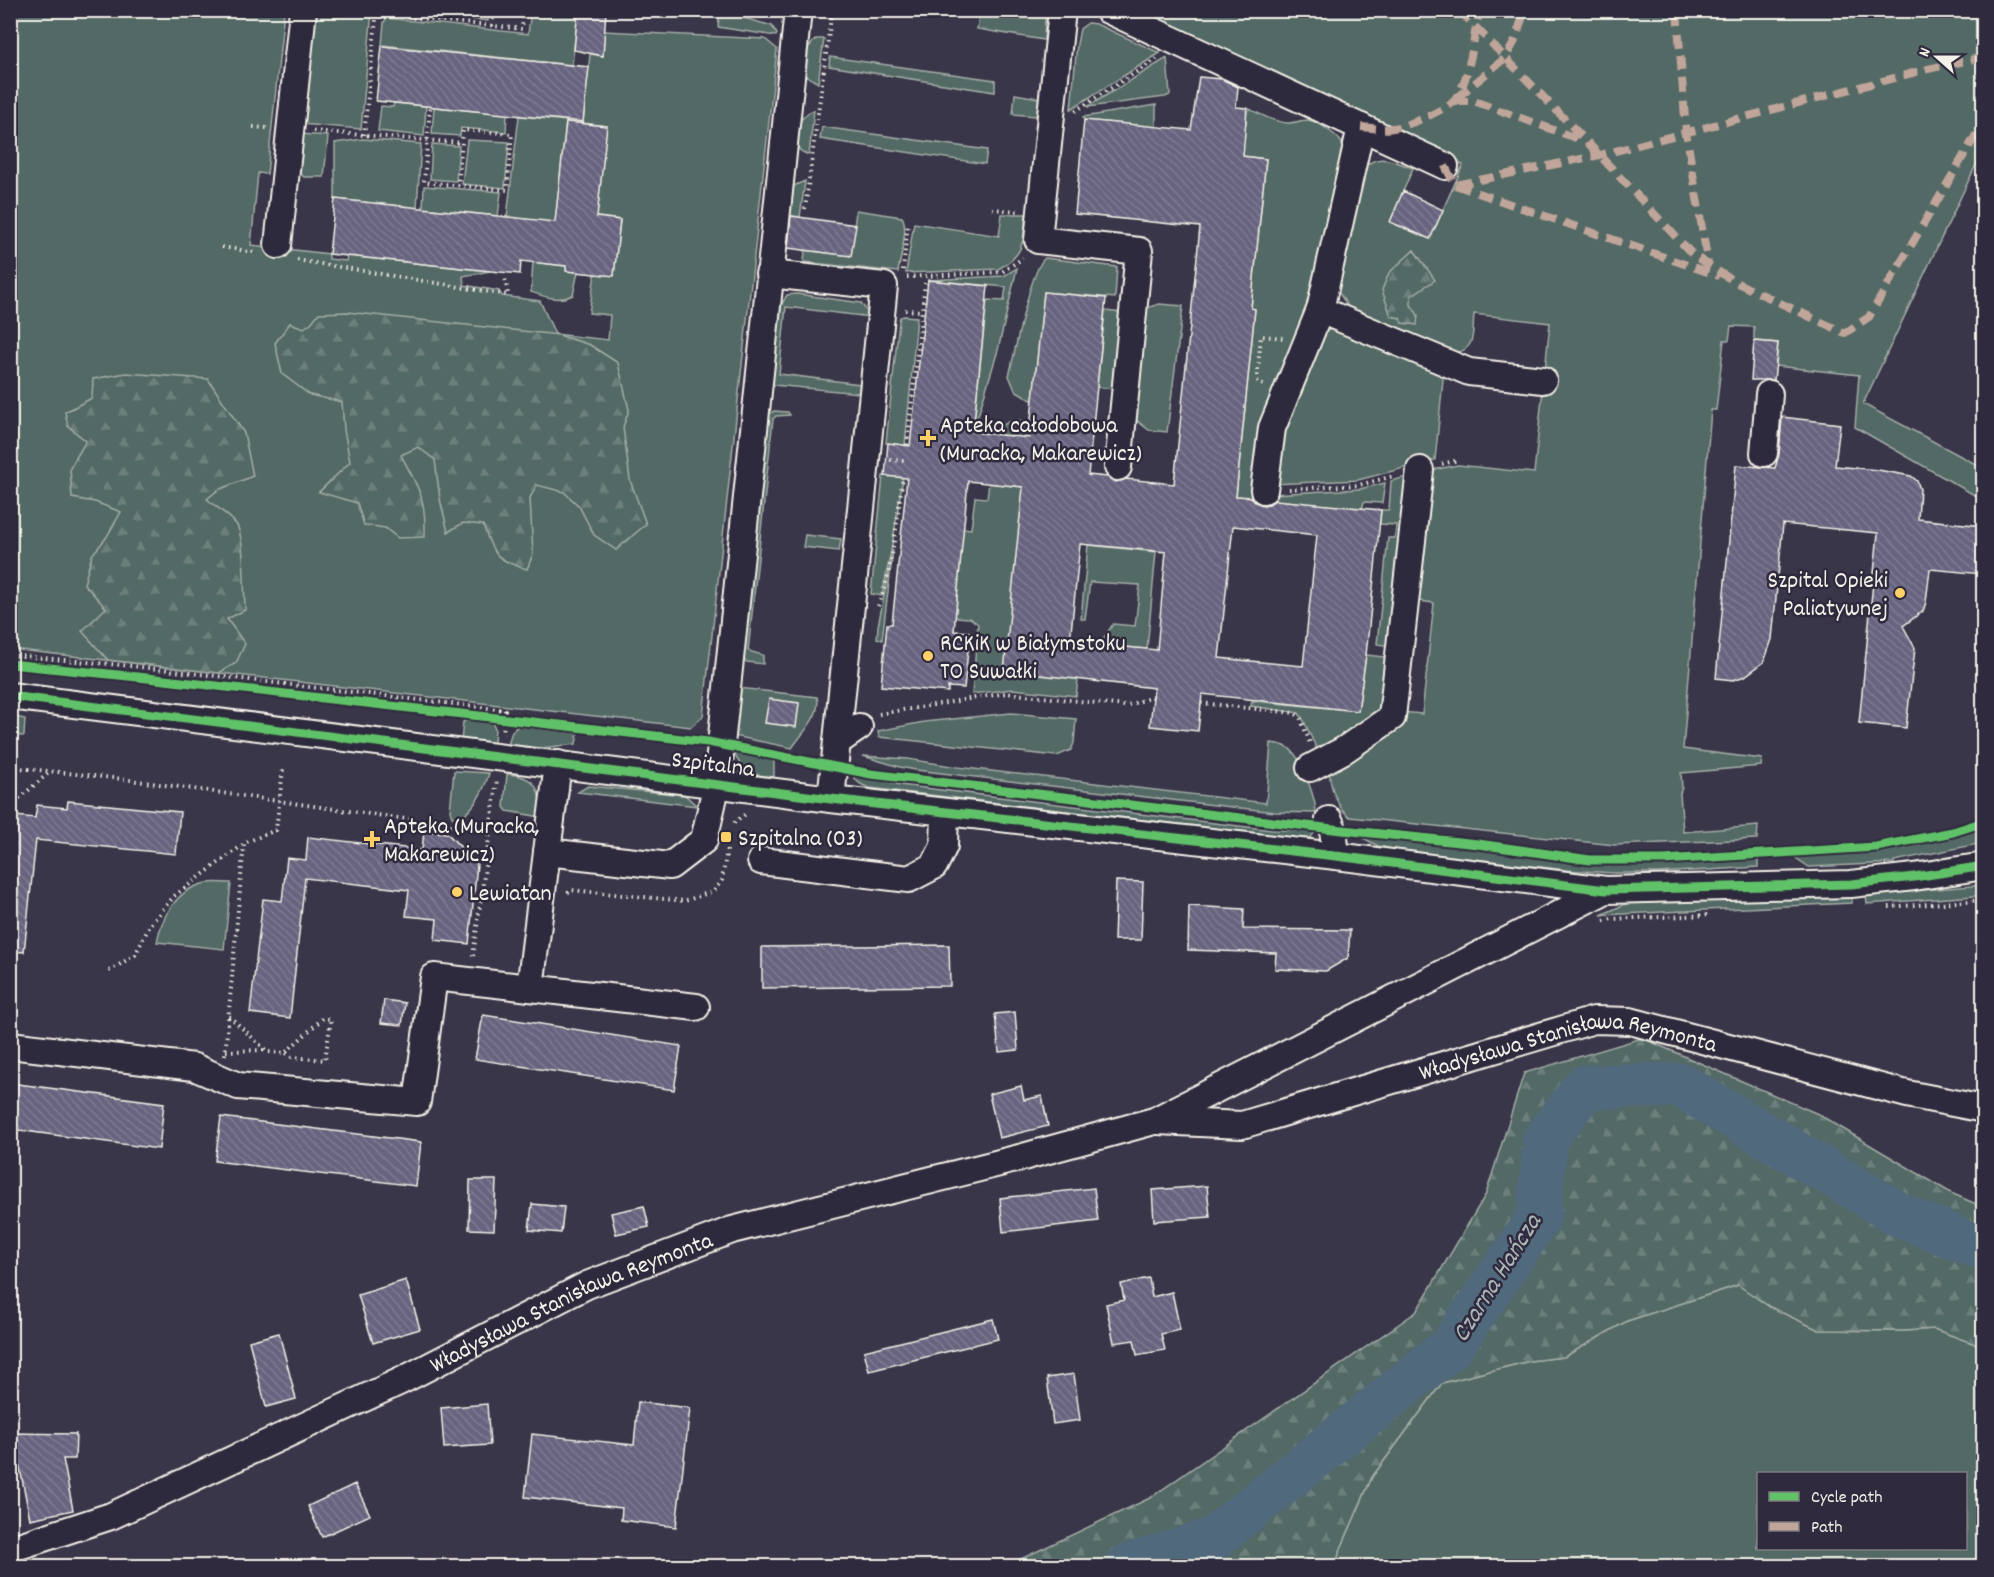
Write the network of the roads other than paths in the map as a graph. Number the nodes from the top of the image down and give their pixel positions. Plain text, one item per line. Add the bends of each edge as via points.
1 (303, 10) edge
2 (798, 10) edge
3 (1062, 10) edge
4 (1108, 10) edge
5 (1361, 127) junction
6 (1445, 166) dead end
7 (275, 252) road end
8 (769, 274) junction
9 (1320, 310) junction
10 (1543, 380) dead end
11 (1768, 394) dead end
12 (1764, 453) dead end
13 (1118, 467) dead end
14 (1420, 470) road end
15 (1264, 490) road end
16 (10, 696) edge
17 (865, 720) road end
18 (837, 742) junction
19 (558, 764) junction
20 (1314, 766) road end
21 (717, 783) junction
22 (831, 799) junction
23 (945, 812) junction
24 (1329, 820) dead end
25 (547, 852) junction
26 (1336, 856) junction
27 (761, 861) dead end
28 (1983, 866) edge
29 (1606, 890) junction
30 (530, 988) junction
31 (696, 1007) dead end
32 (10, 1045) edge
33 (1983, 1109) edge
34 (1154, 1121) junction
35 (10, 1549) edge

1 - 7 street
2 - 8 street
3 - 13 street via 1038,240 1138,251
4 - 5 street
5 - 6 street
5 - 9 street
8 - 18 street via 884,286
8 - 21 street
9 - 10 street via 1469,372
9 - 15 street via 1272,428
11 - 12 street
14 - 20 street via 1392,717
16 - 19 street, Szpitalna
17 - 18 street
18 - 22 street
19 - 21 street, Szpitalna
19 - 25 street
21 - 22 street, Szpitalna
21 - 25 street via 704,840 670,866
22 - 23 street, Szpitalna
23 - 26 street, Szpitalna
23 - 27 street via 944,846 934,866 909,879
24 - 26 street
25 - 30 street
26 - 29 street, Szpitalna
28 - 29 street, Szpitalna via 1851,884
29 - 34 street, Władysława Stanisława Reymonta
30 - 31 street
30 - 32 street via 434,977 417,1102 238,1086 194,1066
33 - 34 street, Władysława Stanisława Reymonta via 1907,1095 1630,1020 1594,1020 1242,1125
34 - 35 street, Władysława Stanisława Reymonta via 732,1230 587,1285 401,1381 111,1516

